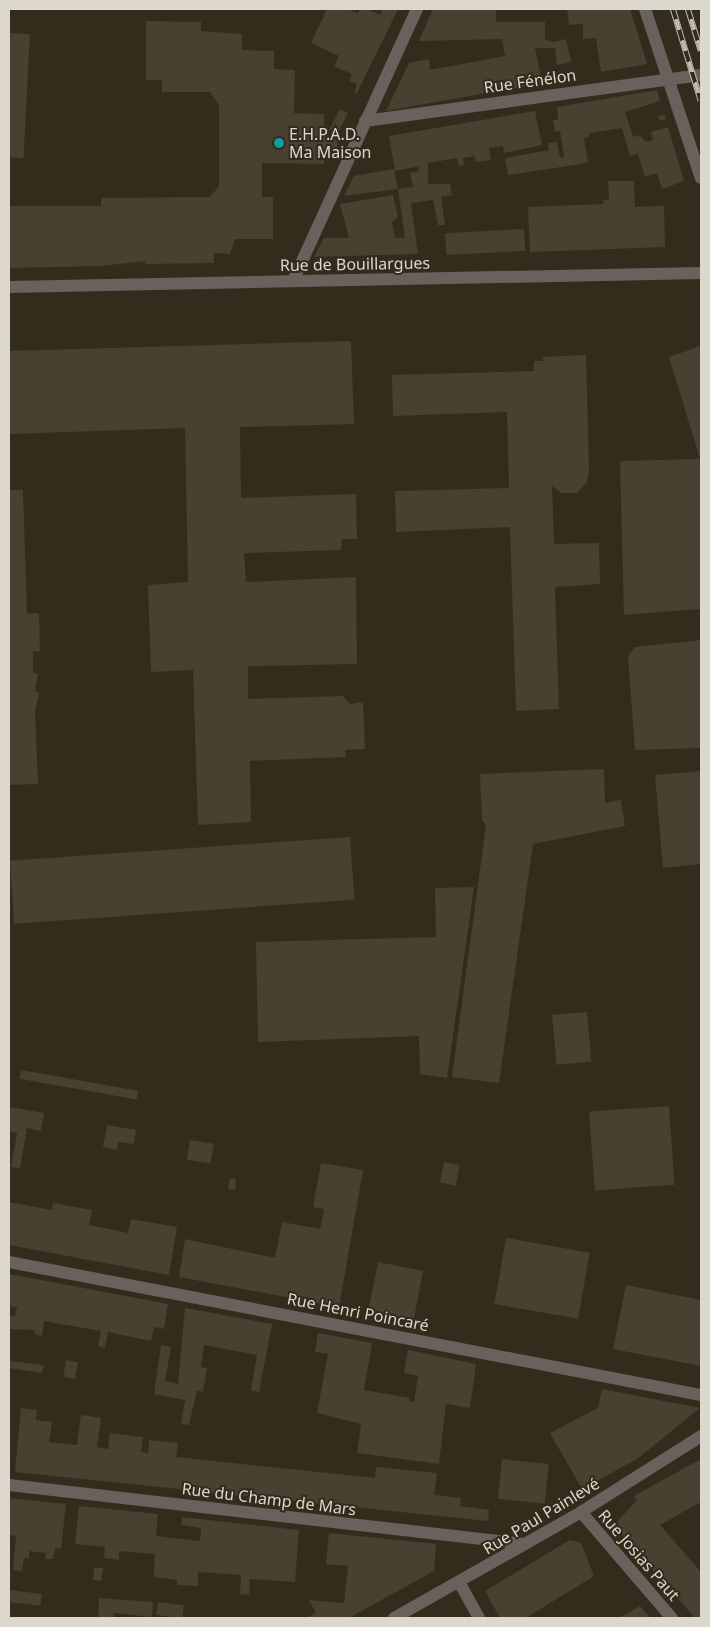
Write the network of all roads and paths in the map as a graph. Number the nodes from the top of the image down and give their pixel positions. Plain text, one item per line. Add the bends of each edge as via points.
1 (417, 9) edge
2 (645, 9) edge
3 (701, 74) edge
4 (666, 77) junction
5 (364, 121) junction
6 (701, 178) edge
7 (701, 273) edge
8 (294, 281) junction
9 (9, 287) edge
10 (9, 1262) edge
11 (701, 1395) edge
12 (701, 1436) edge
13 (9, 1485) edge
14 (581, 1512) junction
15 (525, 1544) junction
16 (459, 1582) junction
17 (394, 1618) edge
18 (479, 1618) edge
19 (672, 1618) edge

1 - 5 street
2 - 4 street
3 - 4 street, Rue Fénélon
4 - 5 street, Rue Fénélon
4 - 6 street
5 - 8 street
7 - 8 street, Rue de Bouillargues
8 - 9 street, Rue de Bouillargues
10 - 11 street, Rue Henri Poincaré
12 - 14 street, Rue Paul Painlevé
13 - 15 street, Rue du Champ de Mars
14 - 15 street, Rue Paul Painlevé
14 - 19 street, Rue Josias Paut
15 - 16 street, Rue Paul Painlevé
16 - 17 street, Rue Paul Painlevé
16 - 18 street

